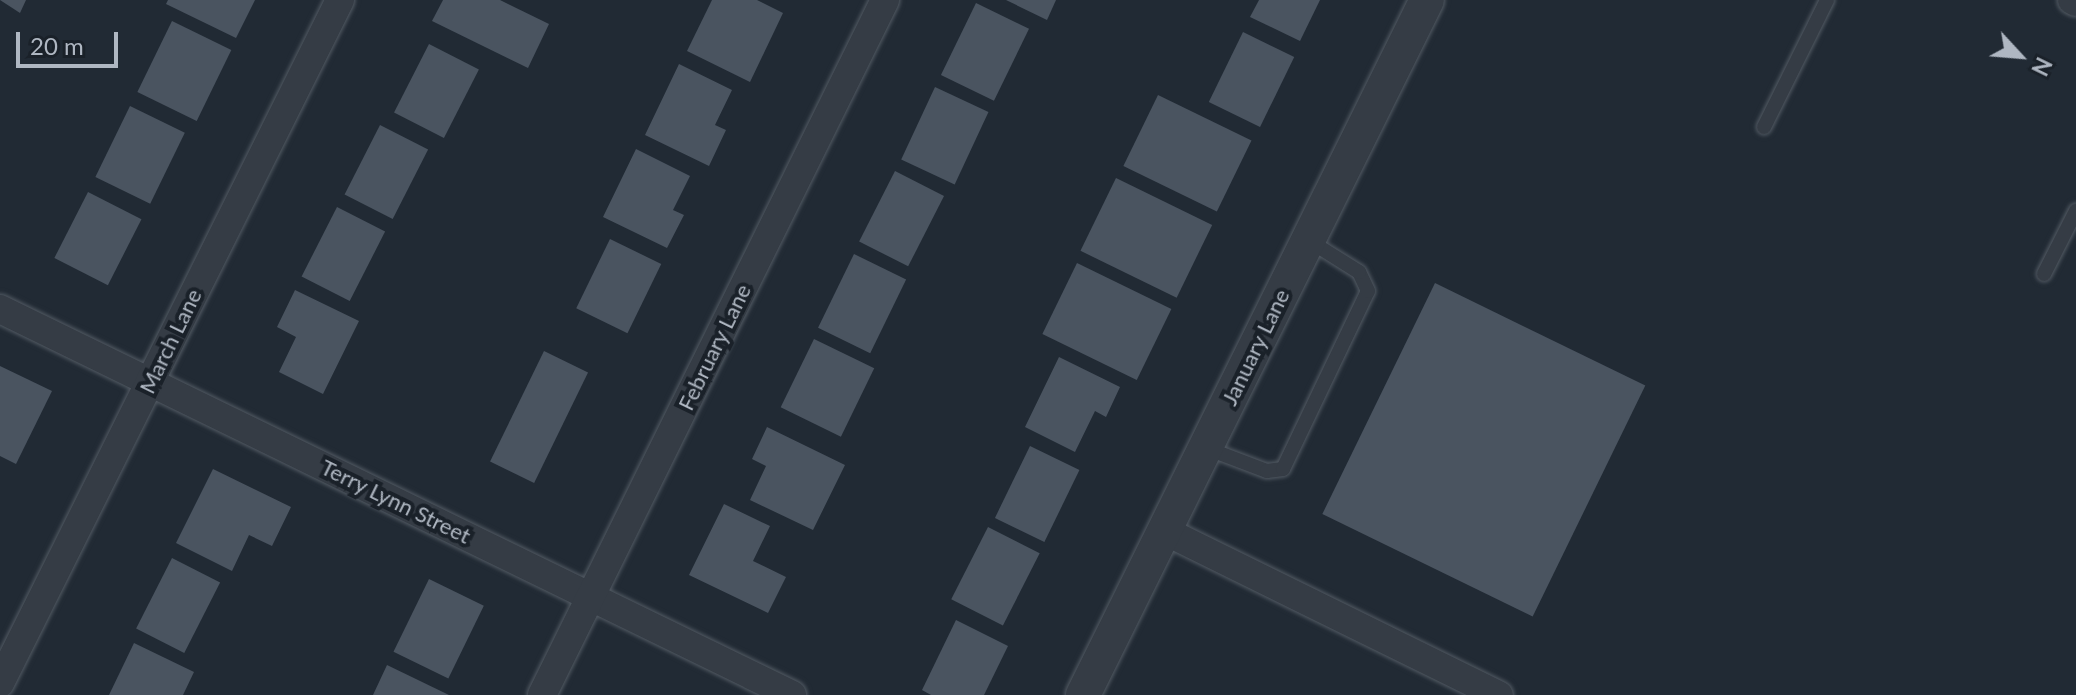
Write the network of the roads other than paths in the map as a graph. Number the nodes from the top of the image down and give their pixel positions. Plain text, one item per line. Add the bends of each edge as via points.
1 (340, 0) edge
2 (885, 0) edge
3 (1427, 0) edge
4 (1827, 0) edge
5 (1764, 127) dead end
6 (2076, 211) edge
7 (1307, 240) junction
8 (2044, 274) dead end
9 (0, 309) edge
10 (150, 381) junction
11 (1206, 448) junction
12 (1165, 531) junction
13 (591, 596) junction
14 (0, 683) edge
15 (542, 695) edge
16 (792, 695) edge
17 (1083, 695) edge
18 (1499, 695) edge

1 - 10 street, March Lane
2 - 13 street, February Lane
3 - 7 street, January Lane
4 - 5 lane
6 - 8 lane
7 - 11 street, January Lane
7 - 11 lane via 1359,272 1368,291 1283,469 1267,471
9 - 10 street, Terry Lynn Street
10 - 13 street, Terry Lynn Street
10 - 14 street, March Lane
11 - 12 street, January Lane
12 - 17 street, January Lane
12 - 18 street
13 - 15 street, February Lane
13 - 16 street, Terry Lynn Street

